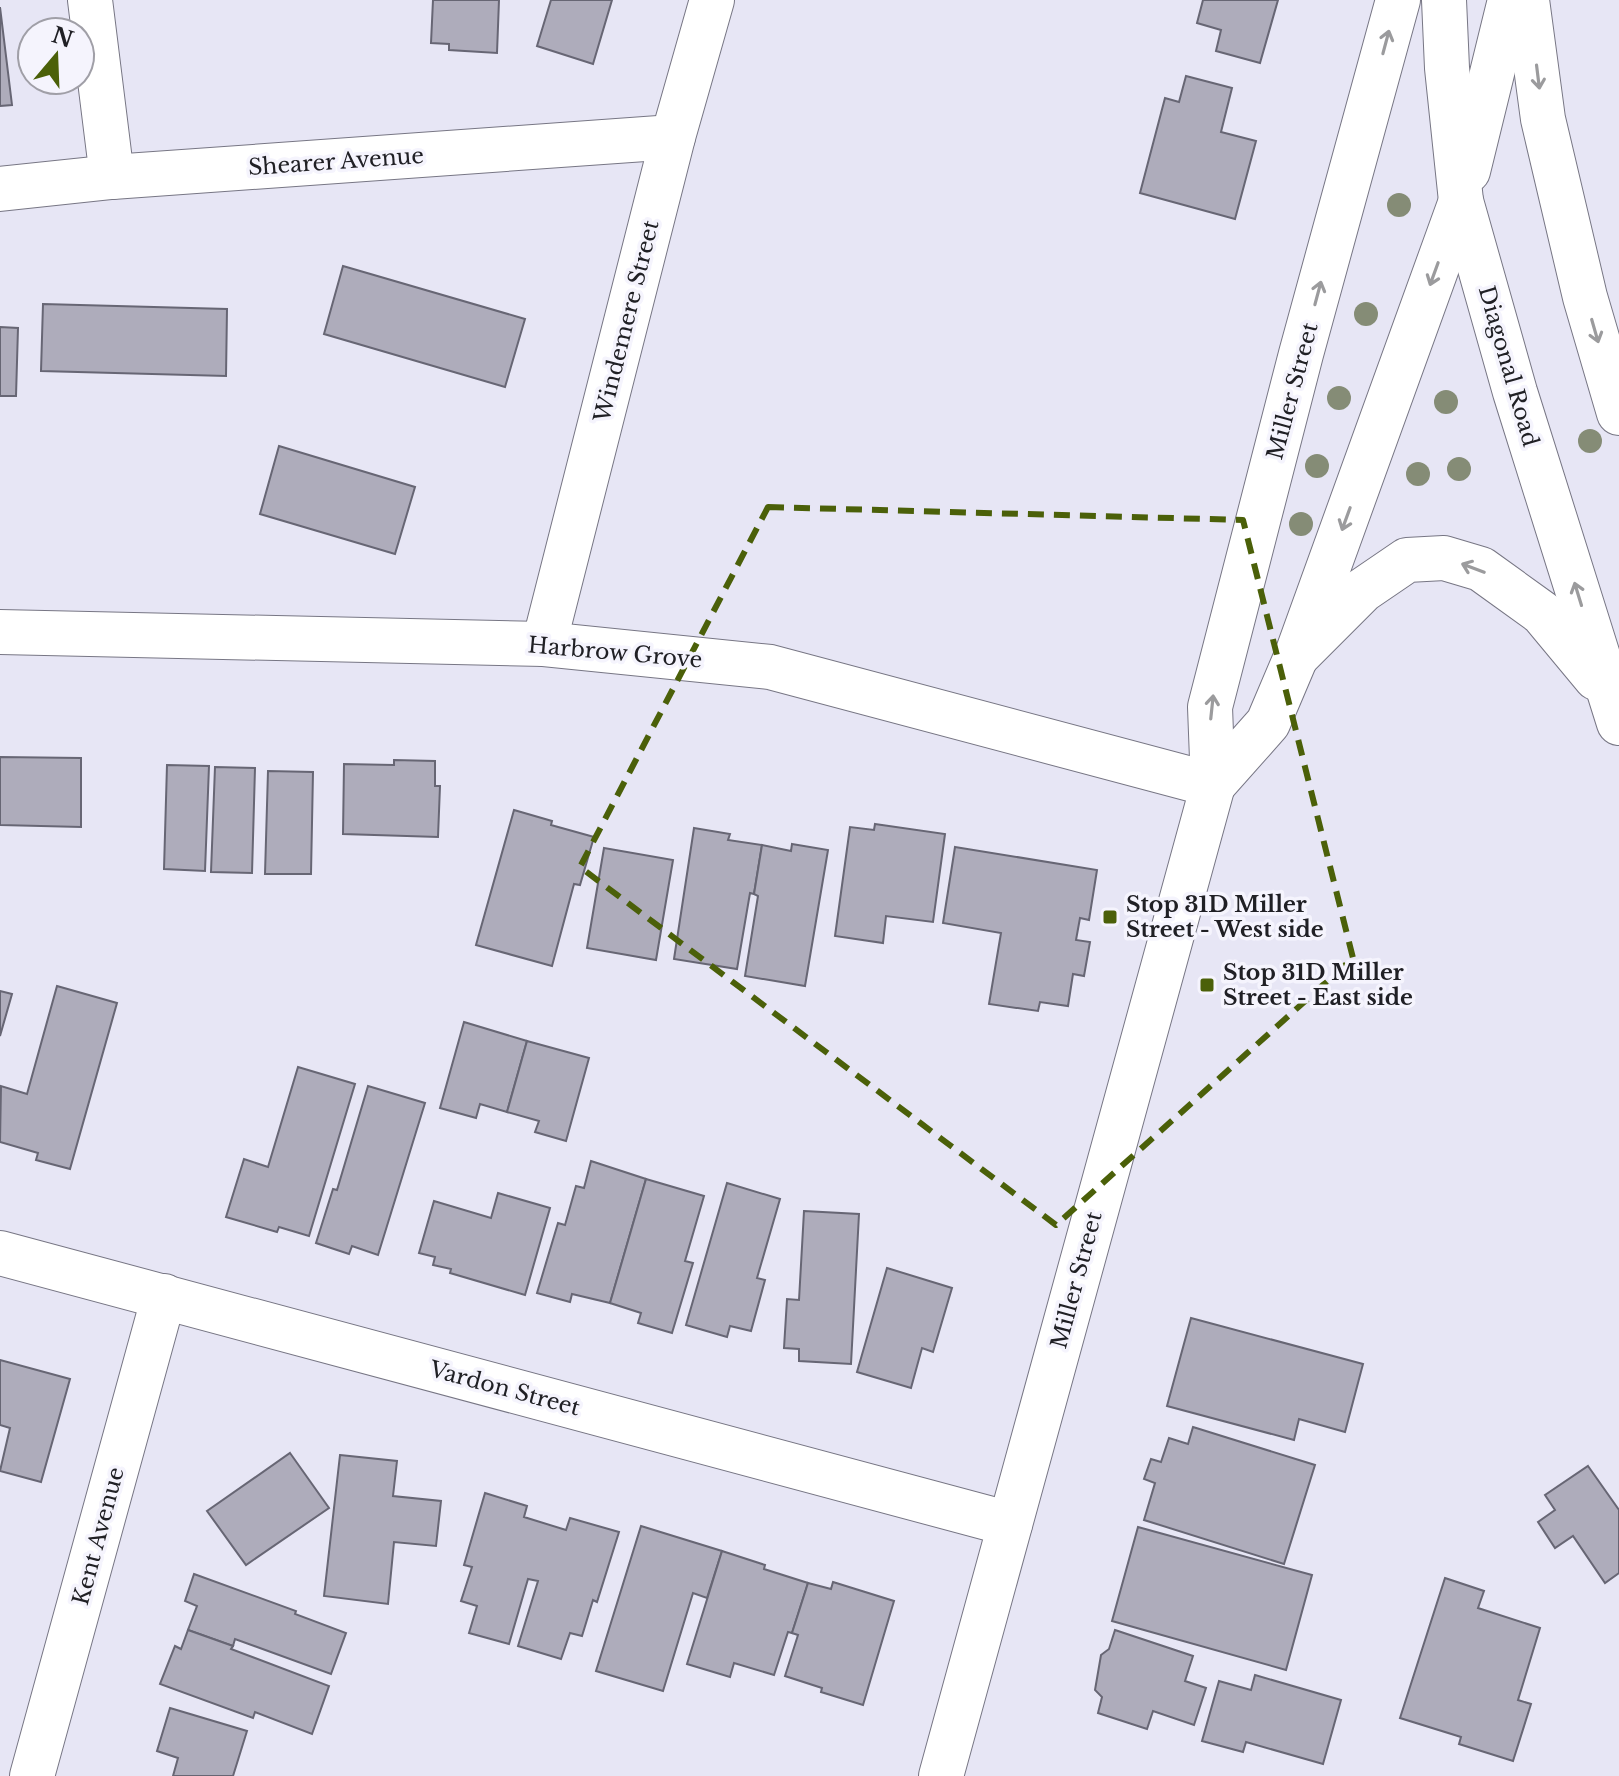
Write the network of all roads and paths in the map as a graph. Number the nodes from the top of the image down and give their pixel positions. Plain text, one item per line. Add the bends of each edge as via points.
1 (90, 0) edge
2 (712, 0) edge
3 (1398, 0) edge
4 (1444, 0) edge
5 (1510, 0) edge
6 (1527, 0) edge
7 (673, 137) junction
8 (112, 177) junction
9 (0, 189) edge
10 (1461, 201) junction
11 (1619, 413) edge
12 (0, 632) edge
13 (544, 644) junction
14 (1296, 657) junction
15 (1615, 709) edge
16 (1213, 785) junction
17 (0, 1253) edge
18 (164, 1296) junction
19 (1010, 1524) junction
20 (32, 1776) edge
21 (941, 1776) edge

1 - 8 street
2 - 7 street, Windemere Street
16 -> 3 street, Miller Street via 1210,707
4 - 10 street, Diagonal Road
5 - 10 street, Miller Street
6 -> 11 street via 1546,134
7 - 8 street, Shearer Avenue
7 - 13 street, Windemere Street
8 - 9 street, Shearer Avenue
10 -> 14 street, Miller Street
15 -> 10 street, Diagonal Road
12 - 13 street, Harbrow Grove
13 - 16 street, Harbrow Grove via 770,667
15 -> 14 street via 1542,613 1481,569 1444,558 1407,560 1363,590
14 - 16 street, Miller Street via 1268,723
16 - 19 street, Miller Street
17 - 18 street, Vardon Street
18 - 19 street, Vardon Street
18 - 20 street, Kent Avenue
19 - 21 street, Miller Street

